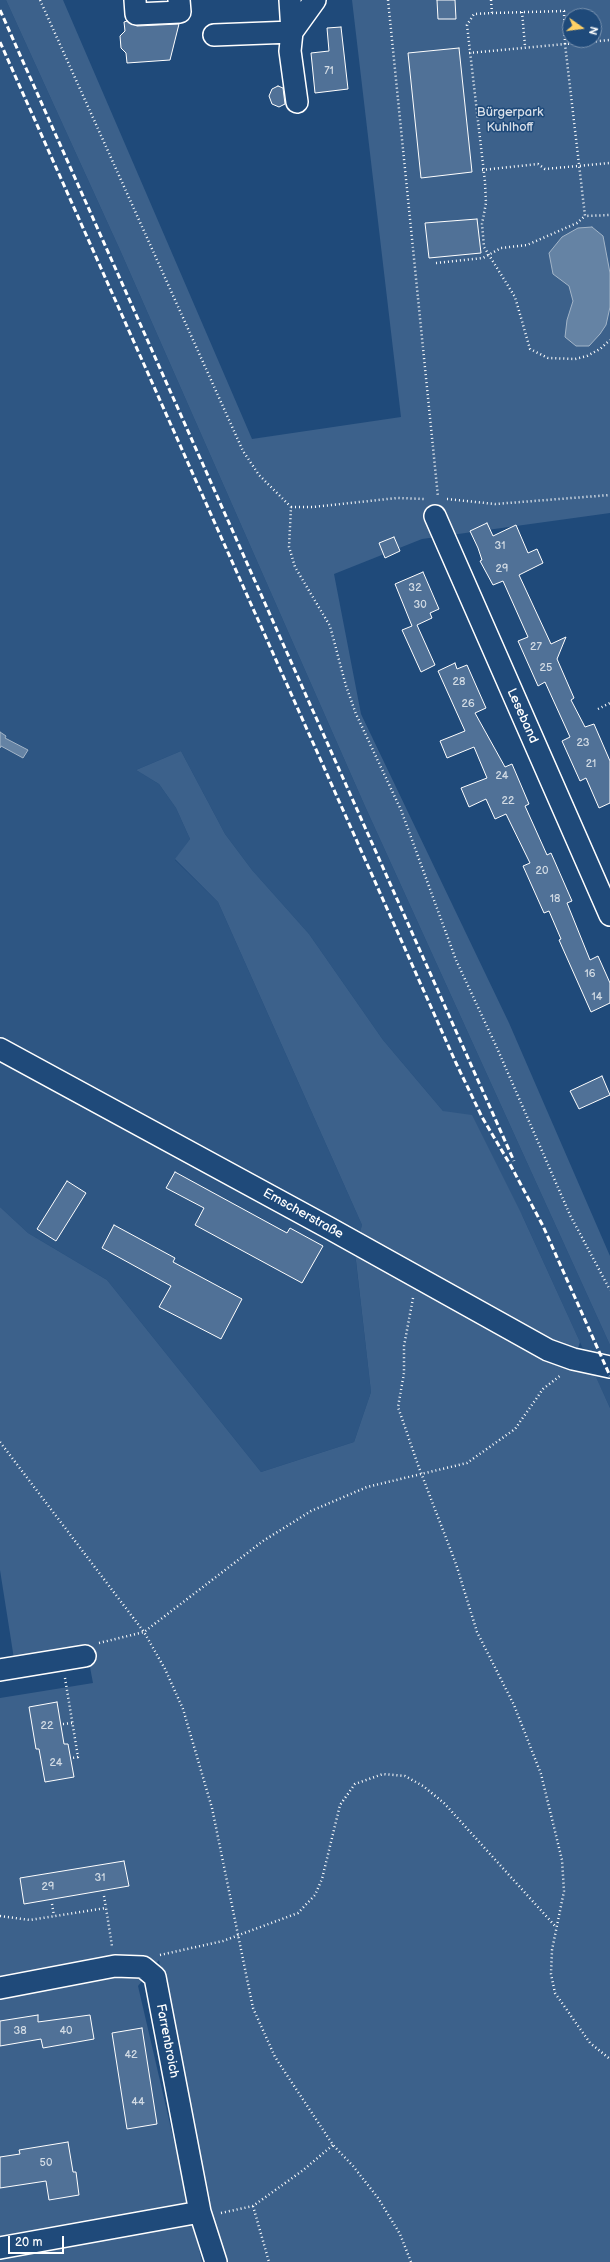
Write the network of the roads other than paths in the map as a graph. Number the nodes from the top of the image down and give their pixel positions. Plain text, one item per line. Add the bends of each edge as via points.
1 (136, 0) edge
2 (179, 0) edge
3 (290, 0) edge
4 (315, 0) edge
5 (292, 32) junction
6 (214, 35) dead end
7 (297, 102) dead end
8 (434, 503) road end
9 (610, 915) edge
10 (0, 1049) edge
11 (610, 1367) edge
12 (85, 1656) road end
13 (0, 1670) edge
14 (0, 1988) edge
15 (200, 2212) junction
16 (0, 2248) edge
17 (216, 2262) edge

1 - 2 street via 136,14 180,12
3 - 5 street
4 - 5 street
5 - 6 street
5 - 7 street via 290,51
8 - 9 street, Leseband
10 - 11 street, Emscherstraße via 548,1350 580,1361
12 - 13 street
14 - 15 street, Farrenbroich via 116,1966 143,1967 155,1977
15 - 16 street
15 - 17 street, Farrenbroich

